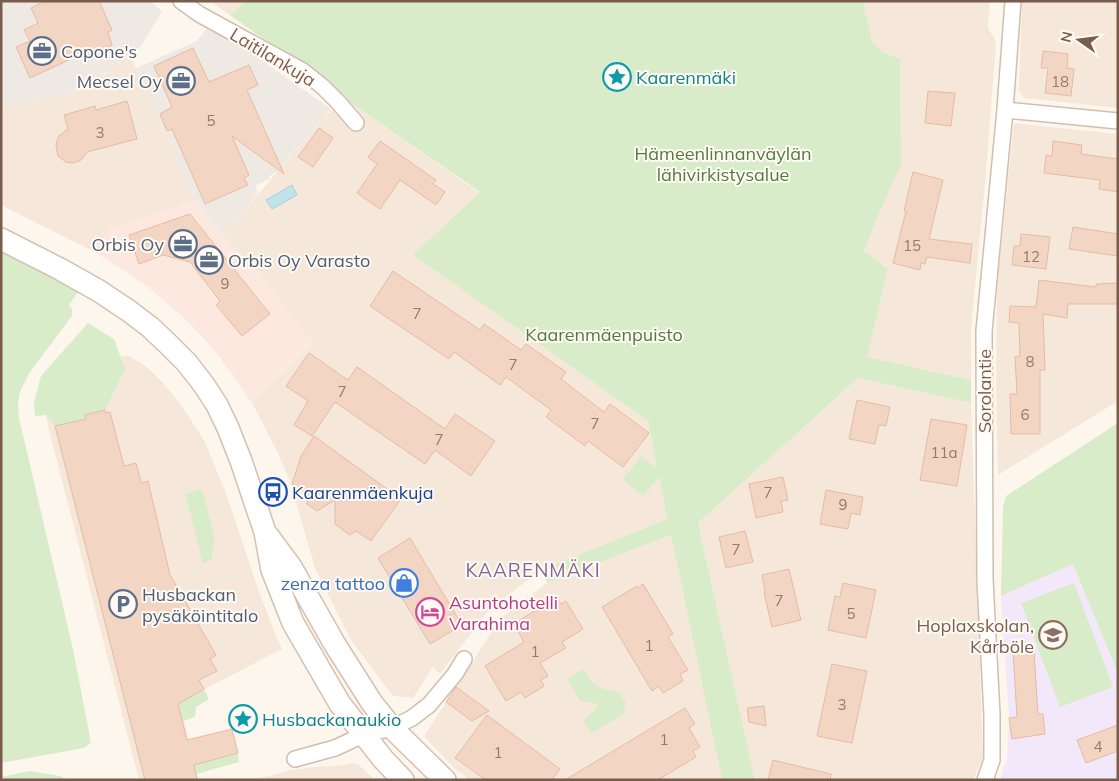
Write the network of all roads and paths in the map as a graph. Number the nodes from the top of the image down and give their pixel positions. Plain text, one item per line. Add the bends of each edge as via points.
1 (180, 1) edge
2 (1013, 1) edge
3 (1004, 110) junction
4 (1118, 121) edge
5 (356, 123) dead end
6 (1, 239) edge
7 (265, 532) junction
8 (464, 659) dead end
9 (392, 728) junction
10 (363, 735) junction
11 (295, 759) dead end
12 (403, 780) edge
13 (445, 780) edge
14 (985, 780) edge

1 - 5 street, Laitilankuja via 304,71
2 - 3 street, Sorolantie
3 - 4 street
3 - 14 street, Sorolantie via 984,330 985,580 992,734 992,760
6 - 7 main road via 99,291 150,327 187,362 213,398 228,428
7 - 9 main road via 291,568 363,690
7 - 10 main road via 272,570 293,623 340,704
8 - 9 street via 429,705
9 - 10 street
9 - 13 main road
10 - 11 street via 335,748
10 - 12 main road

